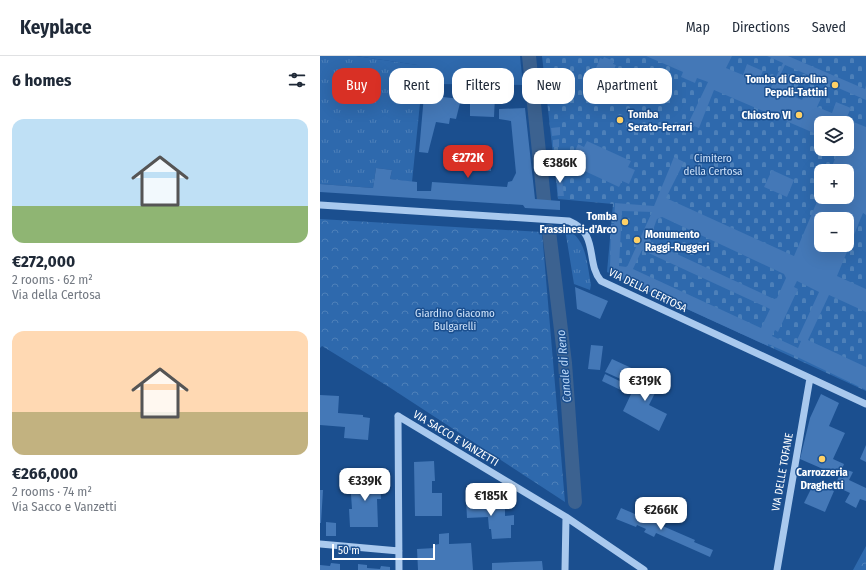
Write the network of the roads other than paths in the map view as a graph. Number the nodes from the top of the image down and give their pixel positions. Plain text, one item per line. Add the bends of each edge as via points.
1 (320, 205) edge
2 (810, 378) junction
3 (866, 404) edge
4 (566, 517) junction
5 (320, 544) edge
6 (399, 551) junction
7 (399, 570) edge
8 (565, 570) edge
9 (644, 570) edge
10 (776, 570) edge

1 - 2 street, VIA DELLA CERTOSA via 535,217 575,223 590,242 596,272 601,281
2 - 3 street, VIA DELLA CERTOSA
2 - 10 street, VIA DELLE TOFANE
4 - 6 street, VIA SACCO E VANZETTI via 398,416
4 - 8 street
4 - 9 street, VIA SACCO E VANZETTI
5 - 6 street
6 - 7 street

